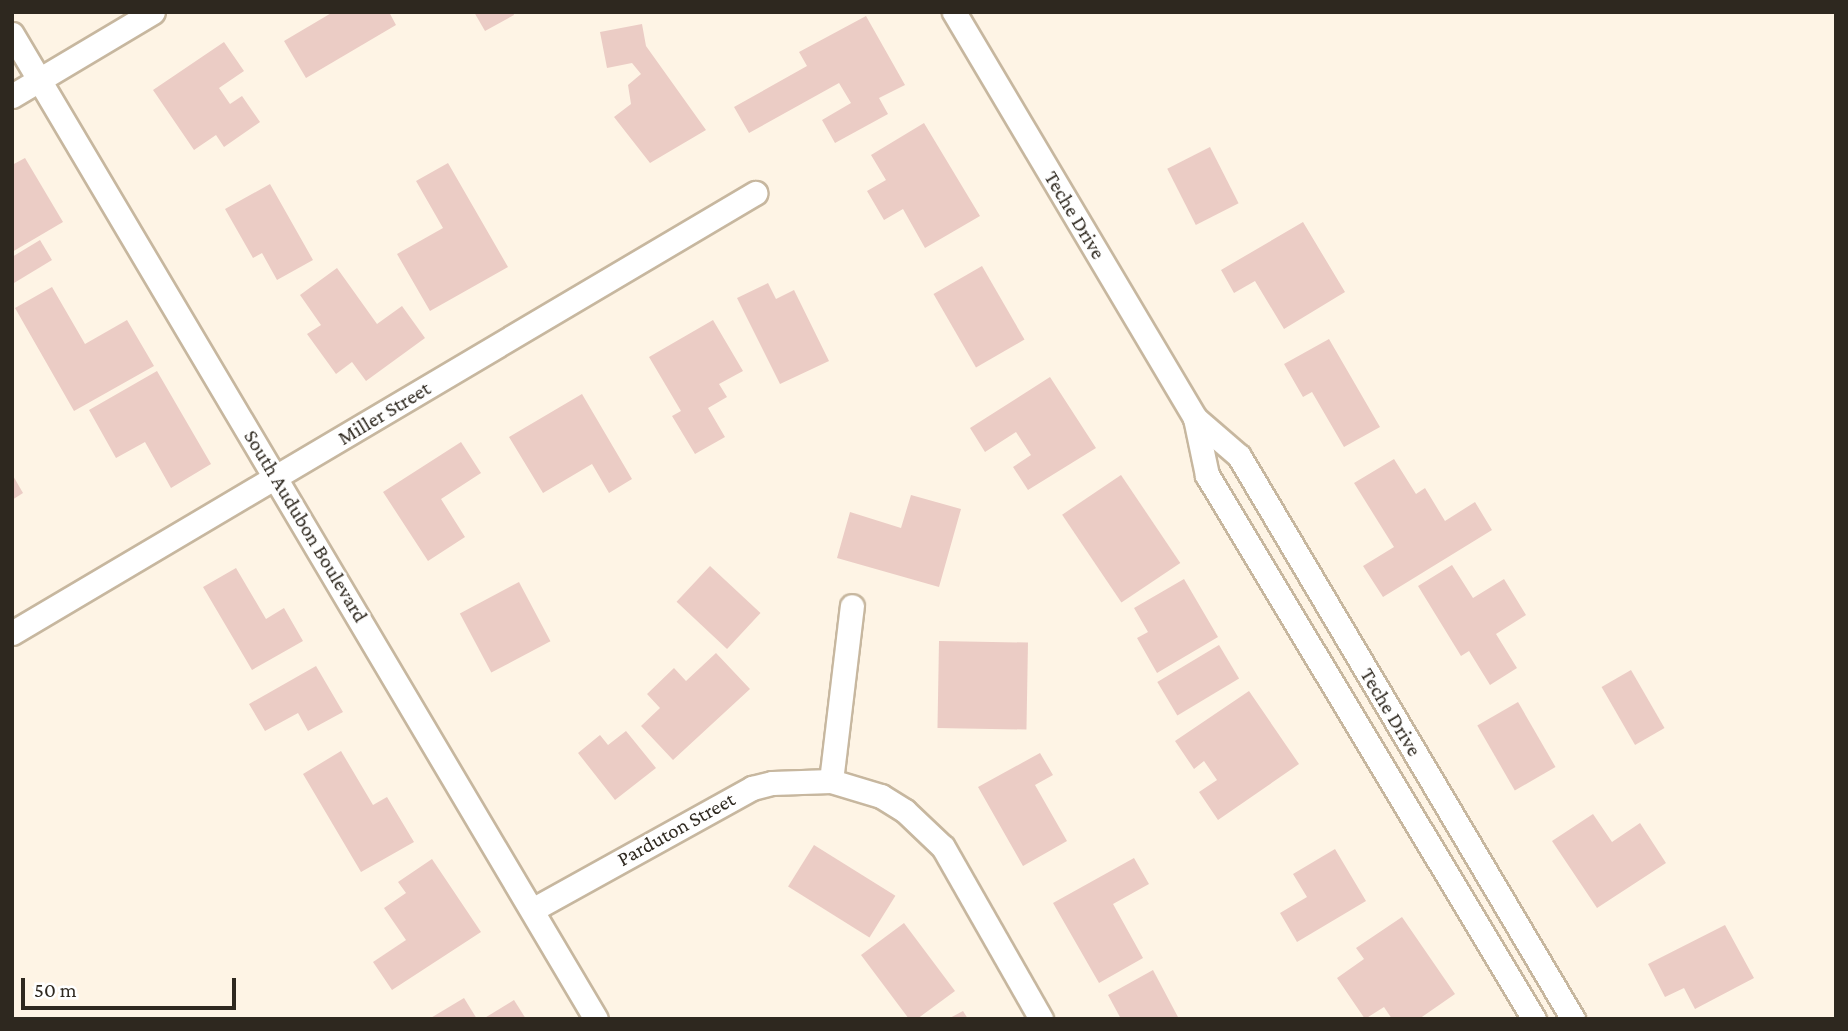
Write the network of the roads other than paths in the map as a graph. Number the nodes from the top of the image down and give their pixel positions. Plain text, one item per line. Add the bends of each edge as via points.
1 (153, 12) edge
2 (954, 12) edge
3 (12, 34) edge
4 (39, 80) junction
5 (12, 96) edge
6 (755, 193) dead end
7 (1195, 418) junction
8 (277, 476) junction
9 (852, 606) dead end
10 (12, 633) edge
11 (831, 781) junction
12 (1482, 866) junction
13 (1452, 883) junction
14 (532, 910) junction
15 (596, 1019) edge
16 (1041, 1019) edge
17 (1534, 1019) edge
18 (1573, 1019) edge

1 - 4 street
2 - 7 street, Teche Drive
3 - 4 street, South Audubon Boulevard
4 - 5 street
4 - 8 street, South Audubon Boulevard
6 - 8 street, Miller Street
7 - 12 street, Teche Drive via 1239,456
7 - 13 street, Teche Drive via 1208,475
8 - 10 street, Miller Street
8 - 14 street, South Audubon Boulevard
9 - 11 street
11 - 14 street, Parduton Street via 752,788
11 - 16 street, Parduton Street via 881,796 943,847
12 - 13 street
12 - 18 street, Teche Drive
13 - 17 street, Teche Drive
14 - 15 street, South Audubon Boulevard

